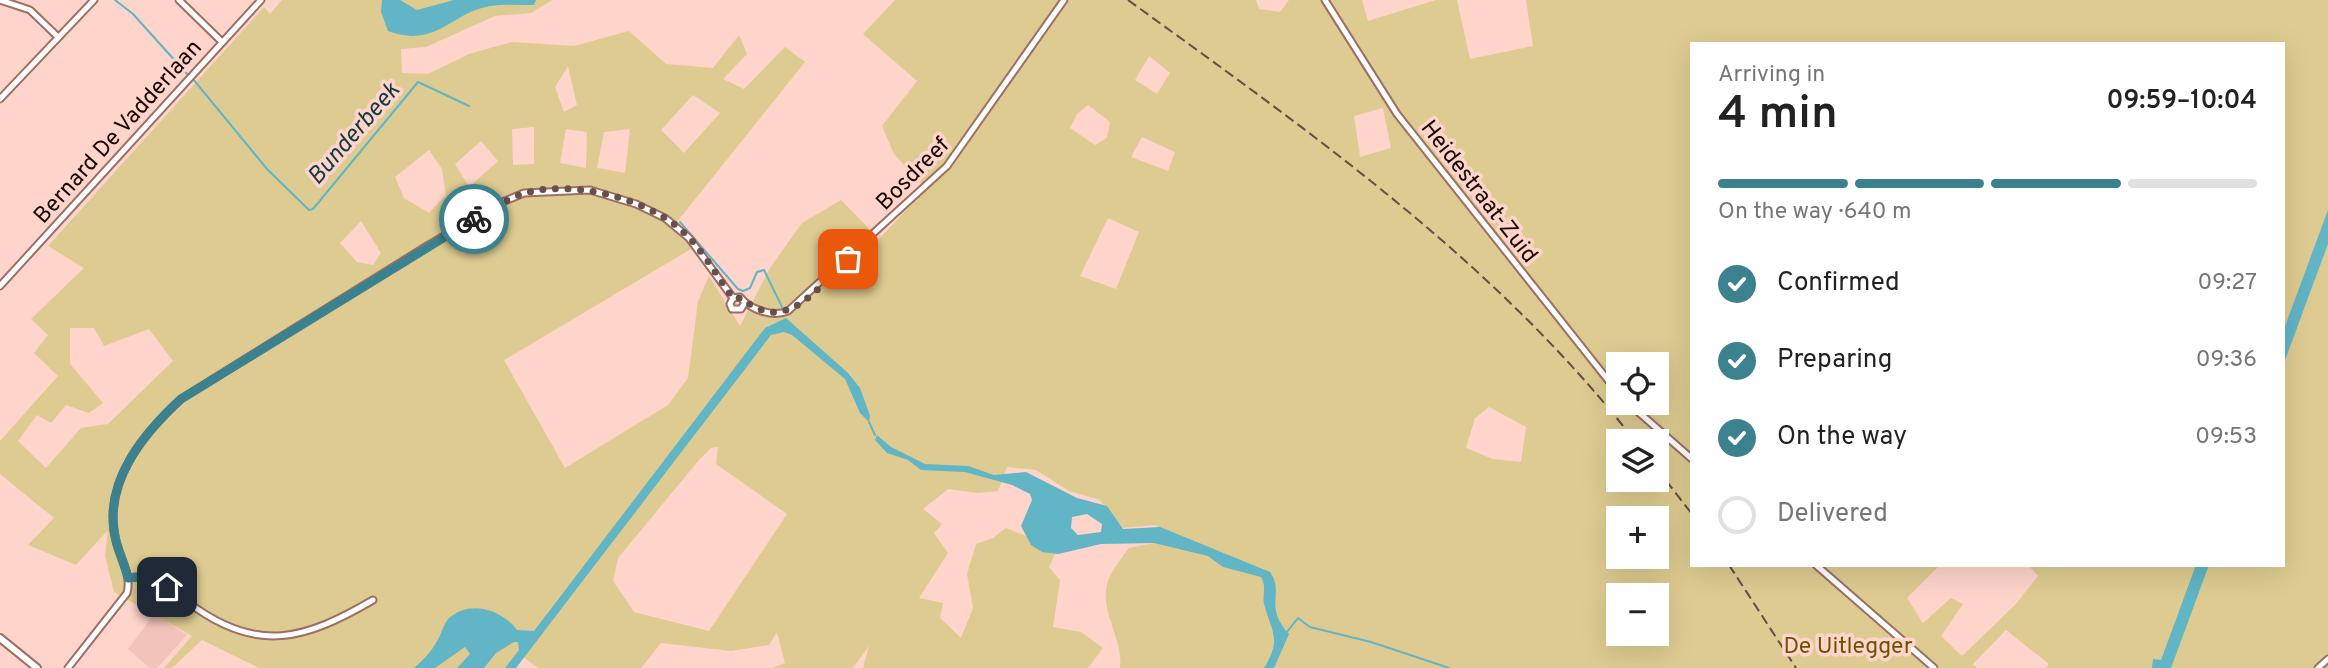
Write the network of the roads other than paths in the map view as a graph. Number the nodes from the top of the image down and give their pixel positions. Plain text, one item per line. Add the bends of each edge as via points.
1 (0, 0) edge
2 (94, 0) edge
3 (178, 0) edge
4 (261, 0) edge
5 (1064, 0) edge
6 (1325, 0) edge
7 (58, 37) junction
8 (222, 42) junction
9 (0, 99) edge
10 (0, 286) edge
11 (733, 298) junction
12 (744, 304) junction
13 (1606, 378) edge
14 (1642, 415) edge
15 (1690, 457) edge
16 (1818, 567) edge
17 (128, 578) junction
18 (373, 600) dead end
19 (0, 638) edge
20 (2328, 659) edge
21 (37, 668) edge
22 (68, 668) edge
23 (1934, 668) edge
24 (2318, 668) edge

1 - 7 street via 30,10
2 - 7 street
3 - 8 street
4 - 8 street, Bernard De Vadderlaan
5 - 12 street, Bosdreef via 967,142 942,171 799,304 776,315
6 - 13 street, Heidestraat-Zuid via 1397,114
7 - 9 street
8 - 10 street, Bernard De Vadderlaan
11 - 12 street, Bosdreef
11 - 12 street, Bosdreef via 732,309
11 - 17 street, Bosdreef via 680,229 636,204 590,190 524,193 500,203 181,399 155,423 125,468 114,499 114,533
14 - 15 street
16 - 23 street
17 - 18 street via 151,578 214,618 257,635 310,632
17 - 22 street via 124,600
19 - 21 street
20 - 24 street

